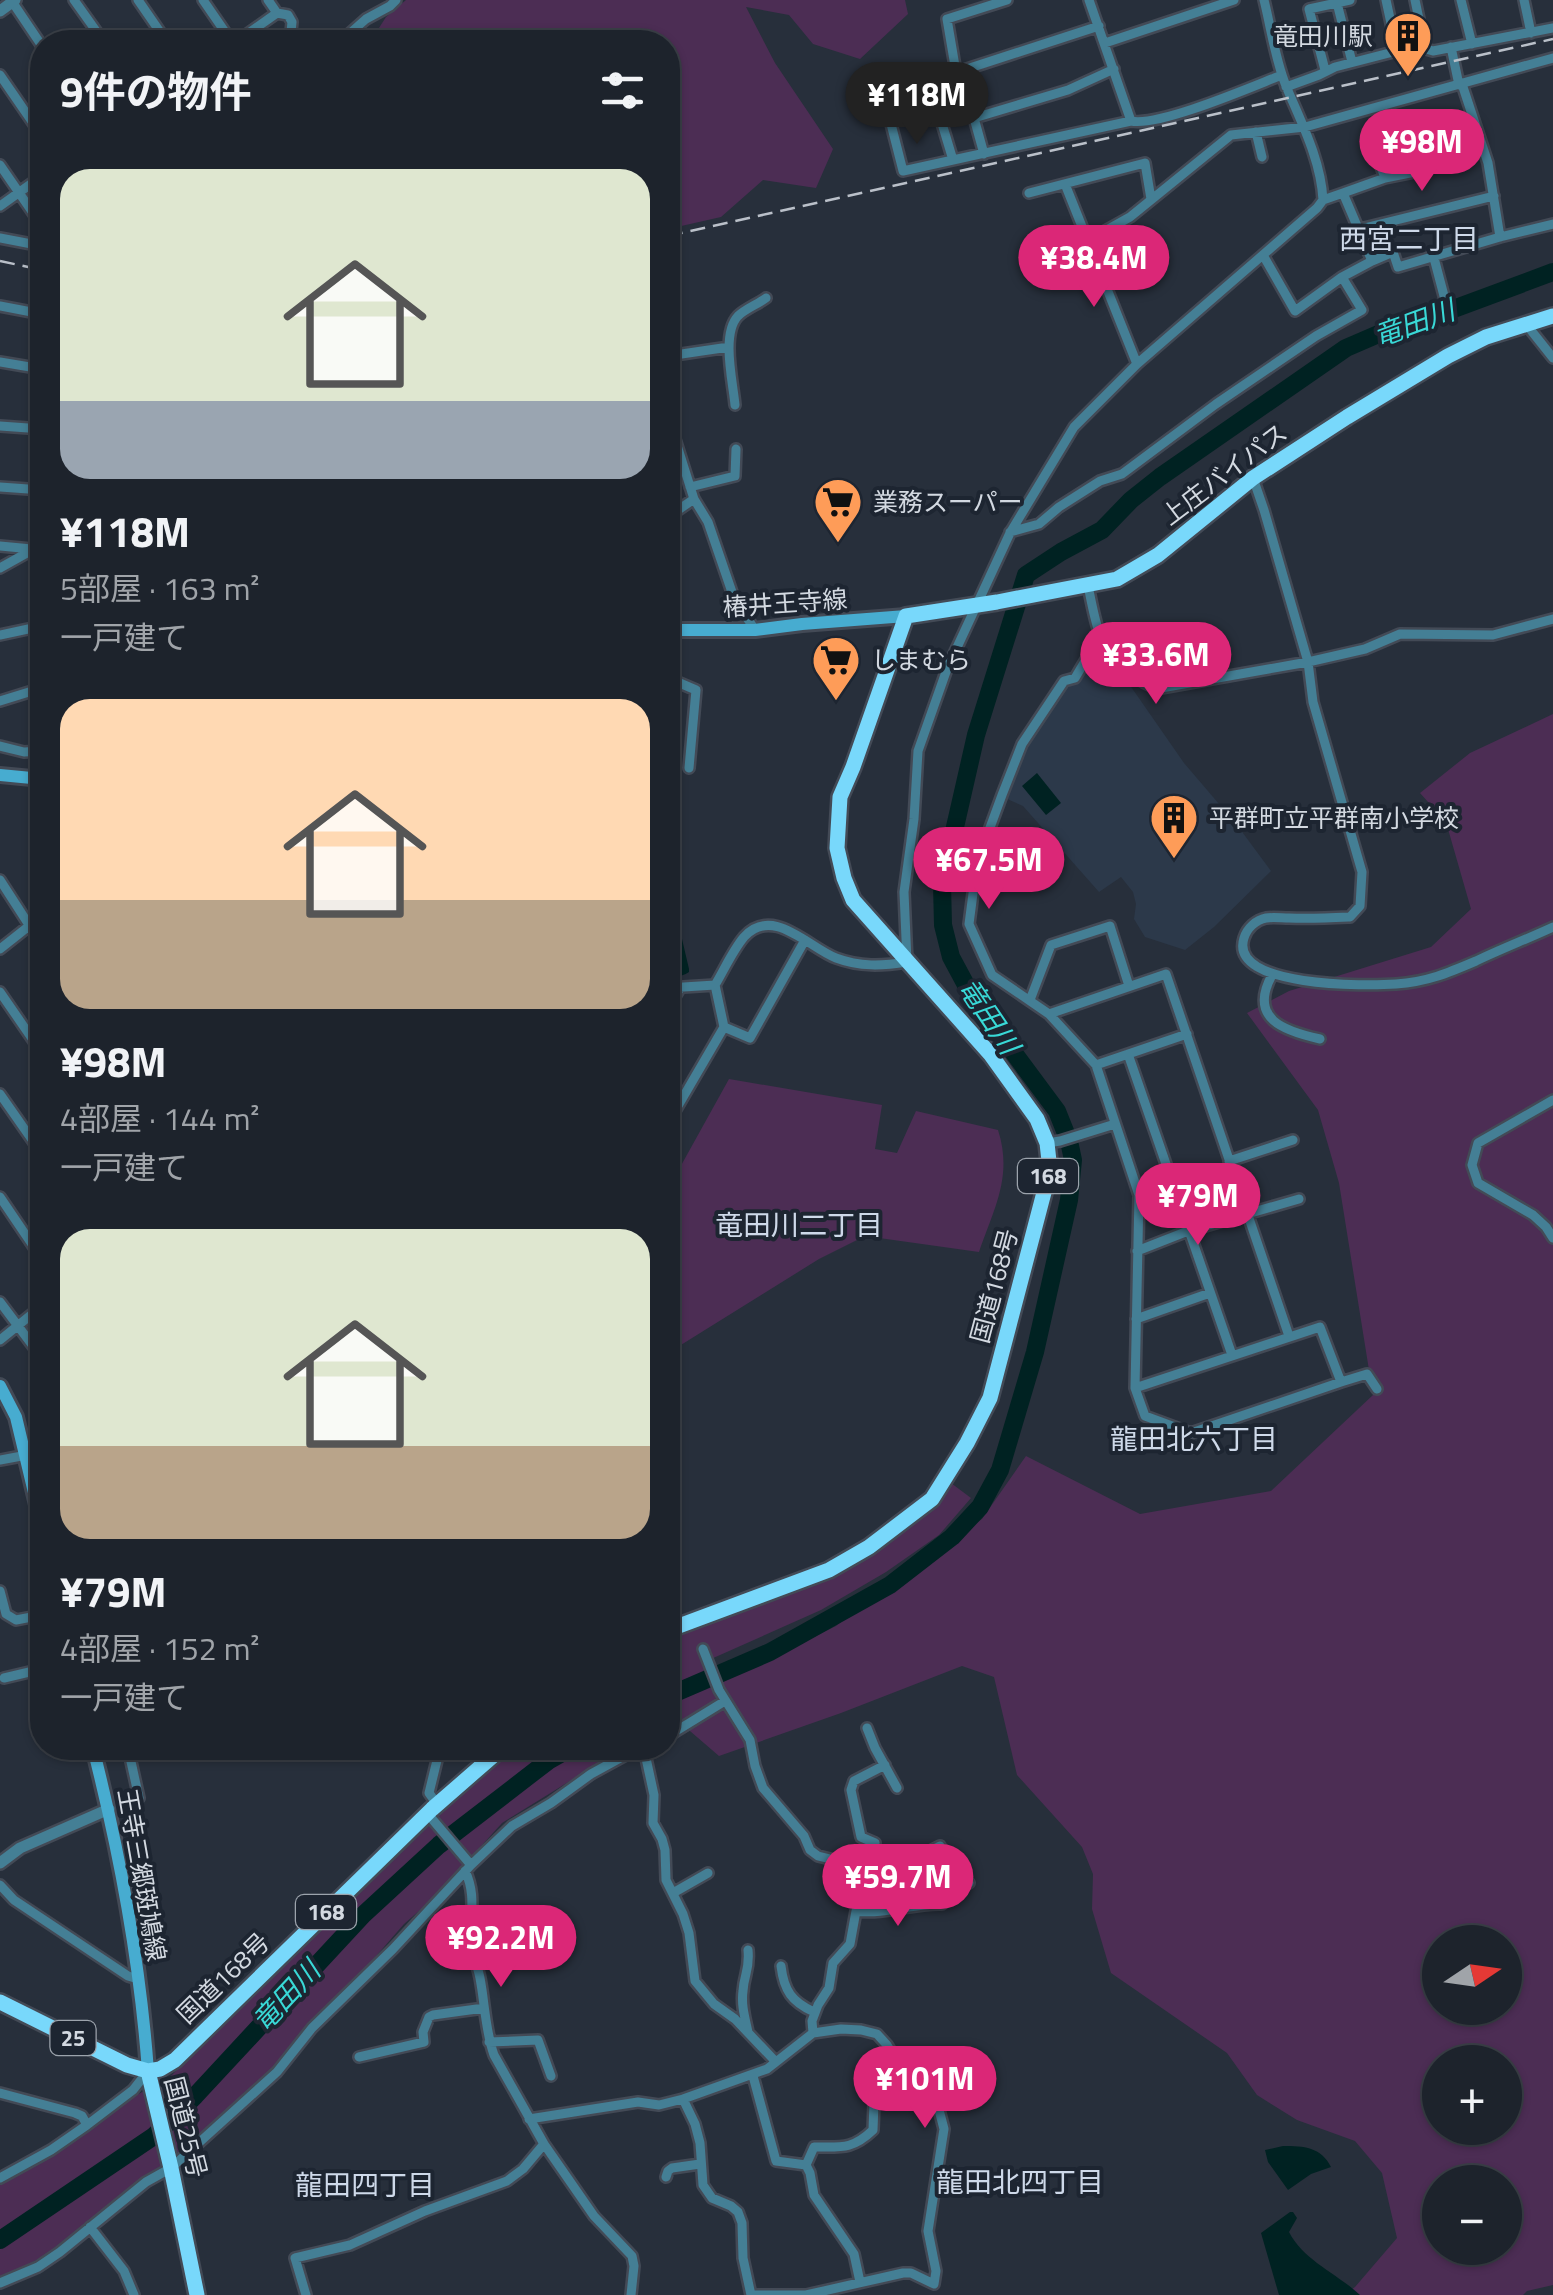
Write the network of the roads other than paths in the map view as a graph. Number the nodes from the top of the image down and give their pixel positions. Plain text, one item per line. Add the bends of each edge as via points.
1 (74, 0) edge
2 (138, 0) edge
3 (203, 0) edge
4 (268, 0) edge
5 (396, 0) edge
6 (1007, 0) edge
7 (1089, 0) edge
8 (1234, 0) edge
9 (1264, 0) edge
10 (1350, 0) edge
11 (1386, 0) edge
12 (1415, 0) edge
13 (1461, 0) edge
14 (1524, 0) edge
15 (13, 1) edge
16 (1333, 2) edge
17 (0, 11) edge
18 (278, 14) junction
19 (1099, 26) junction
20 (1553, 28) edge
21 (32, 30) edge
22 (95, 30) edge
23 (159, 30) edge
24 (225, 30) edge
25 (253, 30) edge
26 (291, 30) edge
27 (354, 30) edge
28 (1531, 33) junction
29 (1105, 43) junction
30 (1472, 44) junction
31 (1452, 47) junction
32 (1425, 48) junction
33 (1397, 51) junction
34 (1553, 58) edge
35 (1352, 62) junction
36 (1114, 69) junction
37 (1325, 70) junction
38 (956, 72) junction
39 (0, 75) edge
40 (1282, 75) junction
41 (1461, 84) junction
42 (1286, 87) junction
43 (30, 119) edge
44 (890, 120) dead end
45 (1131, 121) junction
46 (1305, 127) junction
47 (1256, 132) junction
48 (1374, 147) dead end
49 (984, 154) junction
50 (1262, 157) dead end
51 (953, 160) junction
52 (0, 165) edge
53 (1415, 172) dead end
54 (1385, 178) junction
55 (1065, 184) junction
56 (30, 185) edge
57 (1343, 192) junction
58 (20, 193) junction
59 (1028, 193) dead end
60 (1494, 196) junction
61 (1151, 199) junction
62 (1323, 200) junction
63 (0, 206) edge
64 (30, 208) edge
65 (1553, 224) edge
66 (1360, 229) junction
67 (1500, 237) junction
68 (0, 238) edge
69 (1086, 241) junction
70 (30, 244) edge
71 (1264, 255) junction
72 (1434, 258) junction
73 (1372, 261) junction
74 (1342, 277) junction
75 (766, 298) dead end
76 (0, 306) edge
77 (1448, 311) dead end
78 (30, 312) edge
79 (1553, 316) edge
80 (1526, 324) junction
81 (729, 348) junction
82 (680, 354) edge
83 (1553, 358) edge
84 (0, 362) edge
85 (1137, 364) junction
86 (30, 368) edge
87 (735, 405) dead end
88 (0, 426) edge
89 (30, 428) edge
90 (736, 449) dead end
91 (680, 457) edge
92 (682, 465) joint
93 (1253, 478) junction
94 (0, 487) edge
95 (690, 487) junction
96 (30, 489) edge
97 (694, 500) junction
98 (680, 509) edge
99 (1010, 532) junction
100 (0, 546) edge
101 (30, 549) edge
102 (30, 554) edge
103 (0, 568) edge
104 (1079, 587) junction
105 (976, 606) junction
106 (906, 616) junction
107 (1553, 619) edge
108 (30, 629) edge
109 (680, 630) edge
110 (755, 630) junction
111 (0, 635) edge
112 (1100, 636) junction
113 (1308, 662) junction
114 (680, 682) edge
115 (30, 692) edge
116 (0, 701) edge
117 (0, 746) edge
118 (30, 752) edge
119 (690, 768) dead end
120 (0, 775) edge
121 (30, 779) edge
122 (0, 880) edge
123 (28, 926) junction
124 (1553, 927) edge
125 (30, 929) edge
126 (805, 940) junction
127 (0, 949) edge
128 (907, 962) junction
129 (1272, 975) junction
130 (715, 984) junction
131 (1129, 986) junction
132 (680, 988) edge
133 (0, 992) edge
134 (1030, 1000) junction
135 (1049, 1014) junction
136 (724, 1027) junction
137 (1186, 1034) junction
138 (30, 1036) edge
139 (1320, 1039) dead end
140 (1128, 1054) junction
141 (1096, 1066) junction
142 (0, 1094) edge
143 (1553, 1100) edge
144 (680, 1102) edge
145 (1115, 1124) junction
146 (30, 1137) edge
147 (1293, 1140) dead end
148 (1053, 1142) junction
149 (1230, 1160) junction
150 (0, 1198) edge
151 (1299, 1199) dead end
152 (1247, 1212) junction
153 (1188, 1231) junction
154 (1553, 1238) edge
155 (30, 1242) edge
156 (1137, 1252) junction
157 (1210, 1294) junction
158 (0, 1302) edge
159 (30, 1316) edge
160 (1136, 1320) junction
161 (17, 1326) junction
162 (1289, 1336) junction
163 (0, 1340) edge
164 (30, 1343) edge
165 (1232, 1355) junction
166 (1341, 1382) junction
167 (0, 1386) edge
168 (1134, 1388) junction
169 (1378, 1389) dead end
170 (27, 1455) junction
171 (0, 1460) edge
172 (30, 1461) edge
173 (0, 1592) edge
174 (30, 1617) edge
175 (680, 1626) edge
176 (703, 1649) dead end
177 (30, 1671) edge
178 (4, 1678) dead end
179 (725, 1702) junction
180 (868, 1728) dead end
181 (680, 1729) edge
182 (97, 1760) edge
183 (131, 1760) edge
184 (437, 1760) edge
185 (488, 1760) edge
186 (617, 1760) edge
187 (648, 1760) edge
188 (885, 1766) junction
189 (898, 1788) dead end
190 (139, 1798) dead end
191 (108, 1809) junction
192 (431, 1811) junction
193 (940, 1846) dead end
194 (0, 1863) edge
195 (468, 1868) junction
196 (867, 1868) junction
197 (708, 1873) dead end
198 (922, 1881) junction
199 (969, 1884) dead end
200 (0, 1885) edge
201 (673, 1893) junction
202 (942, 1904) dead end
203 (856, 1911) junction
204 (748, 1950) dead end
205 (781, 1966) dead end
206 (138, 1979) junction
207 (0, 2002) edge
208 (484, 2008) junction
209 (814, 2012) junction
210 (813, 2033) junction
211 (748, 2035) junction
212 (489, 2042) junction
213 (359, 2057) dead end
214 (776, 2062) junction
215 (899, 2066) junction
216 (148, 2072) junction
217 (551, 2076) dead end
218 (753, 2076) junction
219 (0, 2093) edge
220 (684, 2099) junction
221 (529, 2119) junction
222 (87, 2124) junction
223 (544, 2144) junction
224 (169, 2161) junction
225 (700, 2164) junction
226 (806, 2165) junction
227 (0, 2178) edge
228 (666, 2178) dead end
229 (90, 2228) junction
230 (860, 2282) junction
231 (0, 2283) edge
232 (134, 2295) edge
233 (196, 2295) edge
234 (306, 2295) edge
235 (631, 2295) edge
236 (752, 2295) edge

1 - 22 street
2 - 23 street
3 - 24 street
4 - 18 street
5 - 27 street
6 - 38 street via 947,20
7 - 19 street
8 - 29 street
9 - 40 street
10 - 16 street
11 - 33 street
12 - 32 street
13 - 30 street
14 - 28 street
15 - 17 street
15 - 21 street
16 - 35 street
16 - 37 street via 1310,9
18 - 25 street
18 - 26 street via 288,15
19 - 29 street
19 - 38 street
20 - 28 street
28 - 30 street
29 - 36 street
30 - 31 street
31 - 32 street
31 - 41 street
32 - 33 street
33 - 35 street
34 - 41 street
35 - 37 street
36 - 45 street
36 - 49 street via 974,118
37 - 42 street
38 - 51 street via 933,80
39 - 43 street
40 - 42 street
40 - 45 street via 1184,113
41 - 46 street
41 - 60 street
42 - 46 street
44 - 51 street via 903,171
45 - 49 street
46 - 47 street
46 - 62 street
47 - 50 street
47 - 61 street via 1231,135
48 - 54 street
49 - 51 street
52 - 58 street
53 - 54 street
54 - 57 street
55 - 59 street
55 - 61 street via 1144,164
55 - 69 street
56 - 58 street
57 - 62 street
57 - 66 street
58 - 63 street
58 - 64 street
60 - 66 street
60 - 67 street
61 - 69 street
62 - 71 street
65 - 67 street
66 - 73 street
67 - 72 street
68 - 70 street
69 - 85 street
71 - 74 street via 1294,311
71 - 85 street
72 - 73 street via 1398,268 1393,252
72 - 77 street
73 - 74 street
74 - 99 street via 1362,310 1122,474 1100,481 1039,524
75 - 81 street via 738,316
76 - 78 street
79 - 80 highway, 上庄バイパス
80 - 83 street
80 - 93 highway, 上庄バイパス via 1448,356
81 - 82 street
81 - 87 street
84 - 86 street
85 - 99 street via 1074,427
88 - 89 street
90 - 95 street via 735,476
91 - 92 street
92 - 95 street
93 - 104 highway, 上庄バイパス via 1142,566
93 - 113 street
94 - 96 street
95 - 97 street
97 - 98 street
97 - 110 street via 734,598
99 - 105 street
100 - 101 street
102 - 103 street
104 - 105 highway, 上庄バイパス
104 - 112 street
105 - 106 highway, 上庄バイパス
105 - 128 street via 918,752 904,892
106 - 110 main road, 椿井王寺線
106 - 128 highway, 168 via 840,797 837,848 853,900
107 - 113 street via 1493,635 1400,634
108 - 111 street
109 - 110 main road, 椿井王寺線
112 - 113 street via 1149,687
112 - 134 street via 1022,744 977,863 968,924 992,975
113 - 129 street via 1313,702 1362,872 1360,906 1350,917 1252,924 1244,954
114 - 119 street via 696,690
115 - 116 street
117 - 118 street
120 - 121 main road
122 - 123 street
123 - 125 street
123 - 127 street
124 - 129 street via 1420,982 1348,985
126 - 128 street via 854,963
126 - 130 street via 790,929 760,927 746,934
126 - 136 street via 750,1038
128 - 148 highway, 168 via 991,1055
129 - 139 street via 1265,1011 1275,1024
130 - 132 street
130 - 136 street
131 - 134 street via 1110,926 1051,945
131 - 135 street
131 - 137 street via 1166,974
133 - 138 street
134 - 135 street
135 - 141 street
136 - 144 street
137 - 140 street
137 - 149 street
140 - 141 street
140 - 153 street
141 - 145 street
142 - 146 street
143 - 154 street via 1478,1144 1472,1165 1478,1182 1532,1215
145 - 148 street
145 - 156 street via 1139,1195
147 - 149 street
148 - 175 highway, 国道168号 / 168 via 990,1398 932,1499 829,1570
149 - 152 street
150 - 155 street
151 - 152 street
152 - 153 street
152 - 162 street
153 - 156 street
153 - 157 street
156 - 160 street
157 - 160 street
157 - 165 street
158 - 161 street
159 - 161 street
160 - 168 street
161 - 163 street
161 - 164 street
162 - 165 street
162 - 166 street via 1320,1327
165 - 168 street
166 - 168 street via 1191,1433 1145,1416
166 - 169 street via 1367,1374
167 - 170 main road
170 - 171 street
170 - 172 main road
173 - 174 street via 6,1614
176 - 179 street
177 - 178 street
179 - 181 street
179 - 196 street via 750,1740 760,1781 810,1850
180 - 188 street
182 - 191 main road, 王寺三郷斑鳩線
183 - 190 street
184 - 192 street via 428,1793
185 - 192 highway, 国道168号 / 168
186 - 195 street via 521,1820
187 - 201 street via 653,1822
188 - 189 street
188 - 196 street via 851,1790 861,1836 875,1842
191 - 194 street
191 - 206 main road, 王寺三郷斑鳩線
192 - 195 street
192 - 216 highway, 国道168号 / 168 via 175,2060
193 - 198 street via 932,1850
195 - 208 street via 471,1945
195 - 224 street via 277,2072
196 - 198 street
196 - 203 street
197 - 201 street
198 - 199 street
200 - 206 street
201 - 211 street via 690,1933 695,1981
202 - 203 street
203 - 209 street via 850,1944 834,1963
204 - 211 street via 742,2004
205 - 209 street via 795,2003
206 - 216 main road, 王寺三郷斑鳩線
207 - 216 highway, 国道25号 / 25
208 - 212 street
208 - 213 street via 433,2015 424,2042
209 - 210 street
210 - 214 street
210 - 215 street via 841,2028 877,2034
211 - 214 street
212 - 217 street via 538,2040
212 - 221 street
214 - 218 street
215 - 226 street via 874,2102 873,2130 848,2147 814,2147
215 - 230 street via 932,2096 944,2129 928,2232 934,2284 911,2272
216 - 222 street
216 - 224 highway, 国道25号
218 - 220 street
218 - 226 street via 776,2161
219 - 222 street via 75,2113
220 - 221 street
220 - 225 street via 700,2143
221 - 223 street
222 - 227 street
223 - 234 street via 507,2181 350,2245 295,2258
223 - 235 street via 594,2216 632,2256
224 - 229 street
224 - 233 highway, 国道25号
225 - 228 street via 672,2168
225 - 236 street via 706,2192 738,2212
226 - 230 street via 814,2196 854,2254
229 - 231 street via 38,2267
229 - 232 street
230 - 236 street via 806,2295

